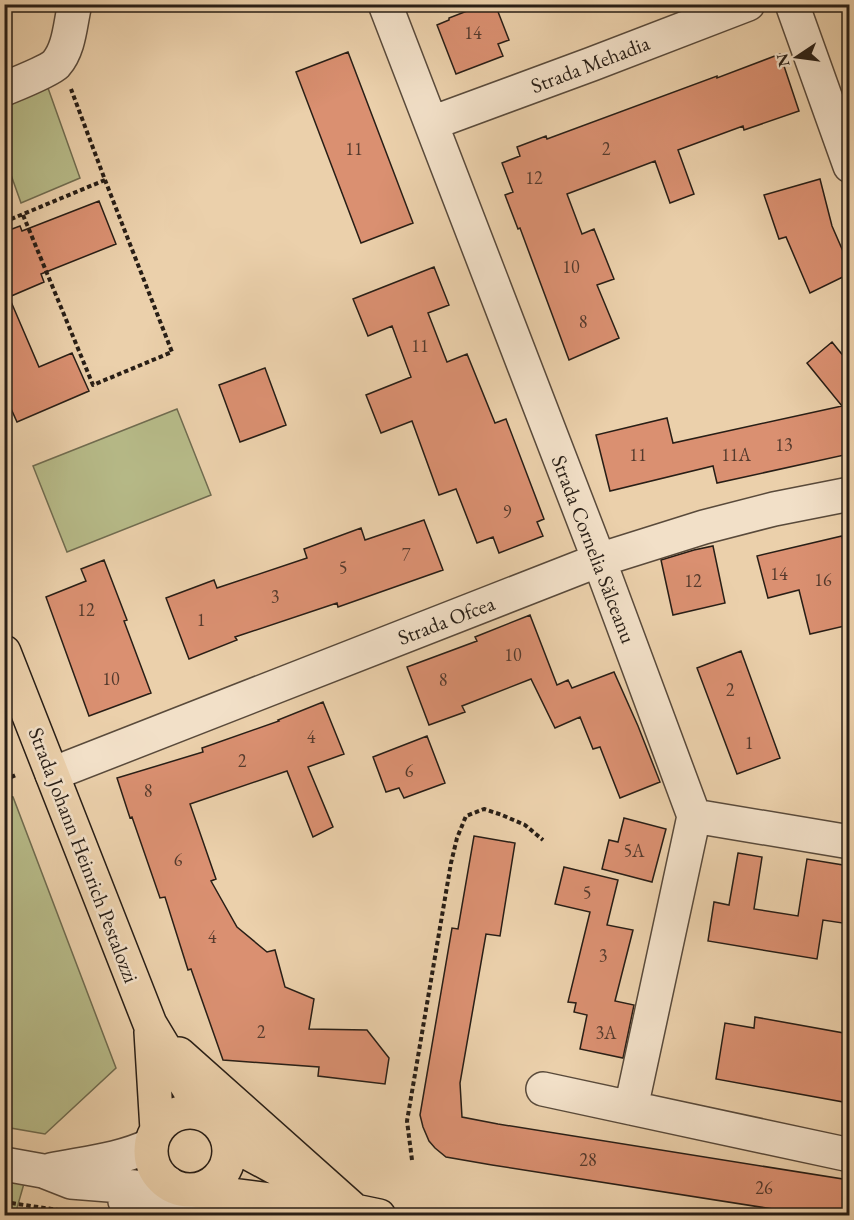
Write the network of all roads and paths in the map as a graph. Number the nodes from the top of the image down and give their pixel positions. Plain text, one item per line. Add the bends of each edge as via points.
1 (75, 4) edge
2 (385, 4) edge
3 (748, 4) edge
4 (792, 4) edge
5 (67, 80) dead end
6 (4, 89) edge
7 (432, 123) junction
8 (849, 166) edge
9 (105, 180) junction
10 (23, 214) junction
11 (4, 222) edge
12 (849, 494) edge
13 (599, 560) junction
14 (4, 652) edge
15 (51, 774) junction
16 (16, 775) dead end
17 (4, 780) edge
18 (694, 816) junction
19 (543, 840) dead end
20 (849, 842) edge
21 (4, 971) edge
22 (4, 1008) edge
23 (150, 1024) junction
24 (543, 1089) dead end
25 (631, 1108) junction
26 (204, 1114) junction
27 (154, 1137) junction
28 (228, 1143) junction
29 (849, 1155) edge
30 (412, 1160) dead end
31 (4, 1164) edge
32 (57, 1177) junction
33 (180, 1187) junction
34 (4, 1202) edge
35 (353, 1214) edge
36 (48, 1215) edge
37 (223, 1215) edge

1 - 6 street via 63,53 56,64
2 - 7 street, Strada Cornelia Sălceanu
3 - 7 street, Strada Mehadia
4 - 8 street
5 - 9 path
7 - 13 street, Strada Cornelia Sălceanu
9 - 10 path
9 - 10 path via 172,352 93,385
10 - 11 path
12 - 13 street, Strada Ofcea via 704,527
13 - 15 street, Strada Ofcea
13 - 18 street, Strada Cornelia Sălceanu
14 - 15 main road, Strada Johann Heinrich Pestalozzi
15 - 23 main road, Strada Johann Heinrich Pestalozzi
16 - 17 path
18 - 20 street
18 - 25 street
19 - 30 path via 525,825 484,809 466,816 457,837 407,1121
21 - 22 path via 8,1001
23 - 26 main road, Strada Johann Heinrich Pestalozzi
23 - 27 main road, Strada Johann Heinrich Pestalozzi
23 - 35 main road
24 - 25 street
25 - 29 street
26 - 27 main road via 173,1115
26 - 28 main road via 220,1125
27 - 32 street via 137,1152
27 - 33 main road via 154,1167 160,1176
28 - 33 main road via 227,1165 213,1183 203,1188
28 - 35 main road
31 - 32 street
32 - 33 street via 147,1188
32 - 37 street via 98,1197
33 - 35 main road
34 - 36 path via 58,1210

